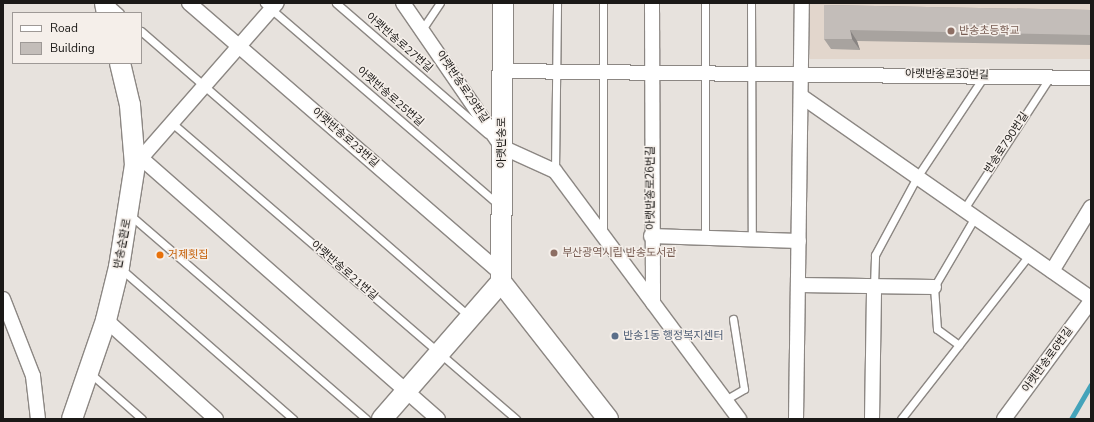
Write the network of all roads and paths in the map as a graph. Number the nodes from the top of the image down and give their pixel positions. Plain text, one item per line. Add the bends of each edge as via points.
1 (108, 3) edge
2 (189, 3) edge
3 (336, 3) edge
4 (404, 3) edge
5 (440, 3) edge
6 (503, 3) edge
7 (557, 3) edge
8 (603, 3) edge
9 (652, 3) edge
10 (705, 3) edge
11 (751, 3) edge
12 (802, 3) edge
13 (271, 5) edge
14 (119, 12) edge
15 (423, 28) junction
16 (142, 32) edge
17 (239, 46) junction
18 (120, 64) edge
19 (503, 72) junction
20 (555, 72) junction
21 (603, 72) junction
22 (651, 72) junction
23 (704, 72) junction
24 (750, 73) junction
25 (802, 73) junction
26 (984, 76) junction
27 (1050, 77) junction
28 (1091, 78) edge
29 (204, 86) junction
30 (801, 96) junction
31 (172, 123) junction
32 (502, 147) junction
33 (138, 162) junction
34 (555, 171) junction
35 (917, 177) junction
36 (1091, 207) edge
37 (502, 208) junction
38 (128, 213) junction
39 (970, 213) junction
40 (603, 236) junction
41 (652, 236) junction
42 (705, 239) junction
43 (752, 240) junction
44 (799, 241) junction
45 (1029, 255) junction
46 (118, 267) junction
47 (1052, 271) junction
48 (501, 277) junction
49 (799, 284) junction
50 (874, 286) junction
51 (934, 287) junction
52 (3, 299) edge
53 (1091, 299) edge
54 (652, 303) junction
55 (470, 317) junction
56 (734, 319) dead end
57 (106, 320) junction
58 (959, 345) junction
59 (439, 353) junction
60 (88, 372) junction
61 (406, 391) junction
62 (725, 400) junction
63 (38, 419) edge
64 (72, 419) edge
65 (142, 419) edge
66 (216, 419) edge
67 (293, 419) edge
68 (366, 419) edge
69 (382, 419) edge
70 (438, 419) edge
71 (516, 419) edge
72 (608, 419) edge
73 (739, 419) edge
74 (796, 419) edge
75 (872, 419) edge
76 (901, 419) edge
77 (1004, 419) edge

1 - 14 lane
2 - 17 street, 아랫반송로23번길
3 - 32 lane, 아랫반송로27번길
4 - 15 street, 아랫반송로29번길
5 - 15 lane
6 - 19 main road, 아랫반송로
7 - 20 lane
8 - 21 lane
9 - 22 street
10 - 23 lane
11 - 24 lane
12 - 25 street
13 - 17 street
13 - 37 lane, 아랫반송로25번길
15 - 32 street, 아랫반송로29번길
16 - 29 lane
17 - 29 street
17 - 48 street, 아랫반송로23번길
18 - 33 main road, 반송순환로 via 130,105
19 - 20 street, 아랫반송로30번길
19 - 32 main road, 아랫반송로
20 - 21 street, 아랫반송로30번길
20 - 34 lane
21 - 22 street, 아랫반송로30번길
21 - 40 lane
22 - 23 street, 아랫반송로30번길
22 - 41 street, 아랫반송로26번길
23 - 24 street, 아랫반송로30번길
23 - 42 lane
24 - 25 street, 아랫반송로30번길
24 - 43 lane
25 - 26 street, 아랫반송로30번길
25 - 30 street
26 - 27 street, 아랫반송로30번길
26 - 35 lane
27 - 28 street, 아랫반송로30번길
27 - 39 lane, 반송로790번길
29 - 31 street
29 - 55 lane
30 - 35 street
30 - 44 street
31 - 33 street
31 - 59 lane, 아랫반송로21번길
32 - 34 street
32 - 37 main road, 아랫반송로
33 - 38 main road, 반송순환로
33 - 61 street
34 - 40 street
35 - 39 street
35 - 50 lane via 874,255
36 - 47 street
37 - 48 main road, 아랫반송로
38 - 46 main road, 반송순환로
38 - 68 lane
39 - 45 street
39 - 51 lane, 반송로790번길
40 - 54 street
41 - 42 street
41 - 54 street, 아랫반송로26번길
42 - 43 street
43 - 44 street
44 - 49 street
45 - 47 street
45 - 58 lane
46 - 57 main road, 반송순환로
46 - 67 lane
47 - 53 street
48 - 55 main road
48 - 72 main road
49 - 50 street
49 - 74 street
50 - 51 street
50 - 75 street
51 - 58 lane via 937,329
52 - 63 street via 33,376
53 - 77 street, 아랫반송로6번길
54 - 62 street
55 - 59 main road
56 - 62 lane via 744,389
57 - 60 main road, 반송순환로
57 - 66 street
58 - 76 lane
59 - 61 main road
59 - 71 lane, 아랫반송로21번길
60 - 64 main road, 반송순환로
60 - 65 lane
61 - 69 main road
61 - 70 street
62 - 73 street

